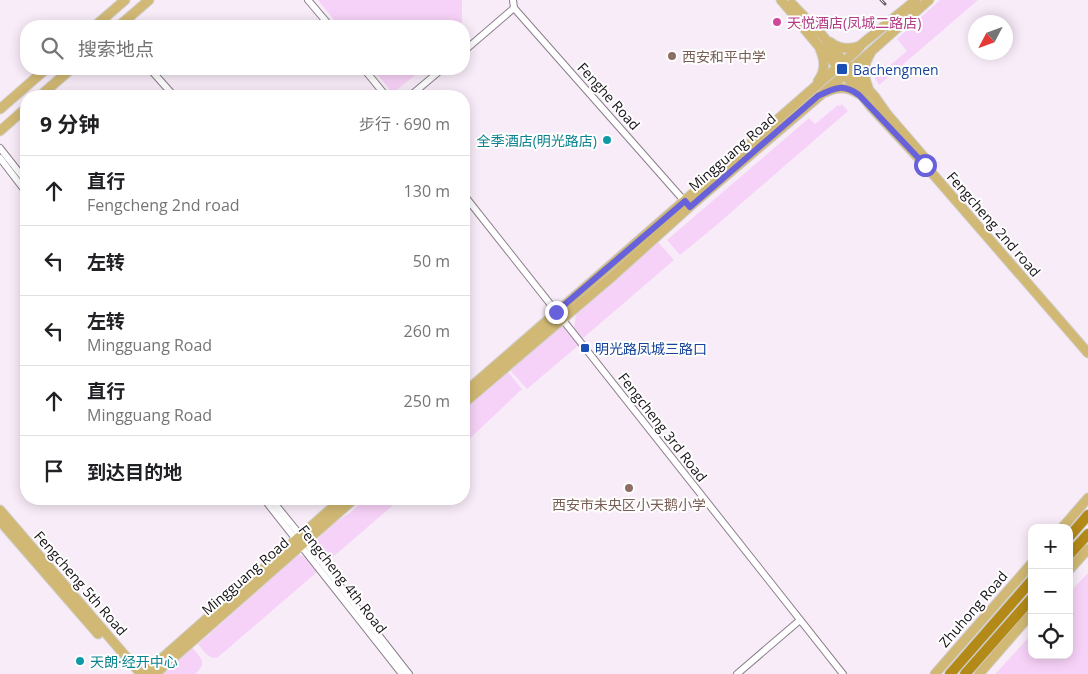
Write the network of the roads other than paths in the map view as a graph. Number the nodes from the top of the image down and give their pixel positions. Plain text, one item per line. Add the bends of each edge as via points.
1 (125, 0) edge
2 (149, 0) edge
3 (308, 0) edge
4 (513, 0) edge
5 (781, 0) edge
6 (789, 0) edge
7 (916, 0) edge
8 (928, 0) edge
9 (514, 8) junction
10 (102, 20) edge
11 (127, 20) edge
12 (325, 20) edge
13 (822, 35) junction
14 (817, 44) junction
15 (862, 44) junction
16 (470, 46) edge
17 (874, 48) junction
18 (844, 68) junction
19 (39, 75) edge
20 (64, 75) edge
21 (155, 75) edge
22 (369, 75) edge
23 (435, 75) edge
24 (22, 90) edge
25 (47, 90) edge
26 (169, 90) edge
27 (381, 90) edge
28 (417, 90) edge
29 (870, 91) junction
30 (20, 92) edge
31 (814, 93) junction
32 (865, 100) junction
33 (0, 109) edge
34 (20, 114) edge
35 (0, 132) edge
36 (0, 148) edge
37 (0, 158) edge
38 (20, 174) edge
39 (20, 184) edge
40 (470, 203) edge
41 (688, 204) junction
42 (559, 316) junction
43 (1088, 346) edge
44 (1088, 353) edge
45 (470, 388) edge
46 (470, 398) edge
47 (1088, 498) edge
48 (269, 505) edge
49 (275, 505) edge
50 (336, 505) edge
51 (346, 505) edge
52 (0, 510) edge
53 (1088, 516) edge
54 (0, 521) edge
55 (1065, 524) edge
56 (1073, 533) edge
57 (1088, 534) edge
58 (301, 540) junction
59 (1088, 549) edge
60 (1073, 551) edge
61 (1028, 568) edge
62 (1070, 569) edge
63 (1028, 585) edge
64 (1028, 603) edge
65 (1031, 614) edge
66 (800, 620) junction
67 (133, 674) edge
68 (142, 674) edge
69 (155, 674) edge
70 (402, 674) edge
71 (409, 674) edge
72 (737, 674) edge
73 (843, 674) edge
74 (935, 674) edge
75 (950, 674) edge
76 (965, 674) edge
77 (979, 674) edge

1 - 10 main road
2 - 11 main road
3 - 12 street
4 - 9 street
5 - 14 main road, Fengcheng 2nd road
6 - 13 main road, Fengcheng 2nd road
7 - 15 main road, Mingguang Road
8 - 17 main road, Mingguang Road
9 - 16 street
9 - 41 street, Fenghe Road
13 - 15 main road via 840,48
13 - 18 main road, Fengcheng 2nd road
14 - 18 main road, Fengcheng 2nd road
14 - 31 main road via 824,60 824,70
15 - 18 main road, Mingguang Road
17 - 18 main road, Mingguang Road
17 - 29 main road via 864,69
18 - 29 main road, Fengcheng 2nd road
18 - 31 main road, Mingguang Road
18 - 32 main road, Fengcheng 2nd road
19 - 24 main road
20 - 25 main road
21 - 26 street
22 - 27 street
23 - 28 street
29 - 43 main road, Fengcheng 2nd road
30 - 33 main road
31 - 32 main road via 844,88
31 - 41 main road, Mingguang Road
32 - 44 main road, Fengcheng 2nd road
34 - 35 main road
36 - 38 street
37 - 39 street
40 - 42 street, Fengcheng 3rd Road
41 - 42 main road, Mingguang Road
42 - 45 main road, Mingguang Road
42 - 46 main road, Mingguang Road
42 - 66 street, Fengcheng 3rd Road
47 - 55 main road
48 - 58 street, Fengcheng 4th Road
49 - 58 street, Fengcheng 4th Road
50 - 58 main road, Mingguang Road
51 - 58 main road, Mingguang Road
52 - 68 main road, Fengcheng 5th Road
53 - 56 highway
54 - 67 main road, Fengcheng 5th Road
57 - 60 highway
58 - 68 main road, Mingguang Road
58 - 69 main road, Mingguang Road
58 - 70 street, Fengcheng 4th Road
58 - 71 street, Fengcheng 4th Road
59 - 62 main road
61 - 74 main road, Zhuhong Road
63 - 75 highway
64 - 76 highway
65 - 77 main road
66 - 72 street
66 - 73 street, Fengcheng 3rd Road

